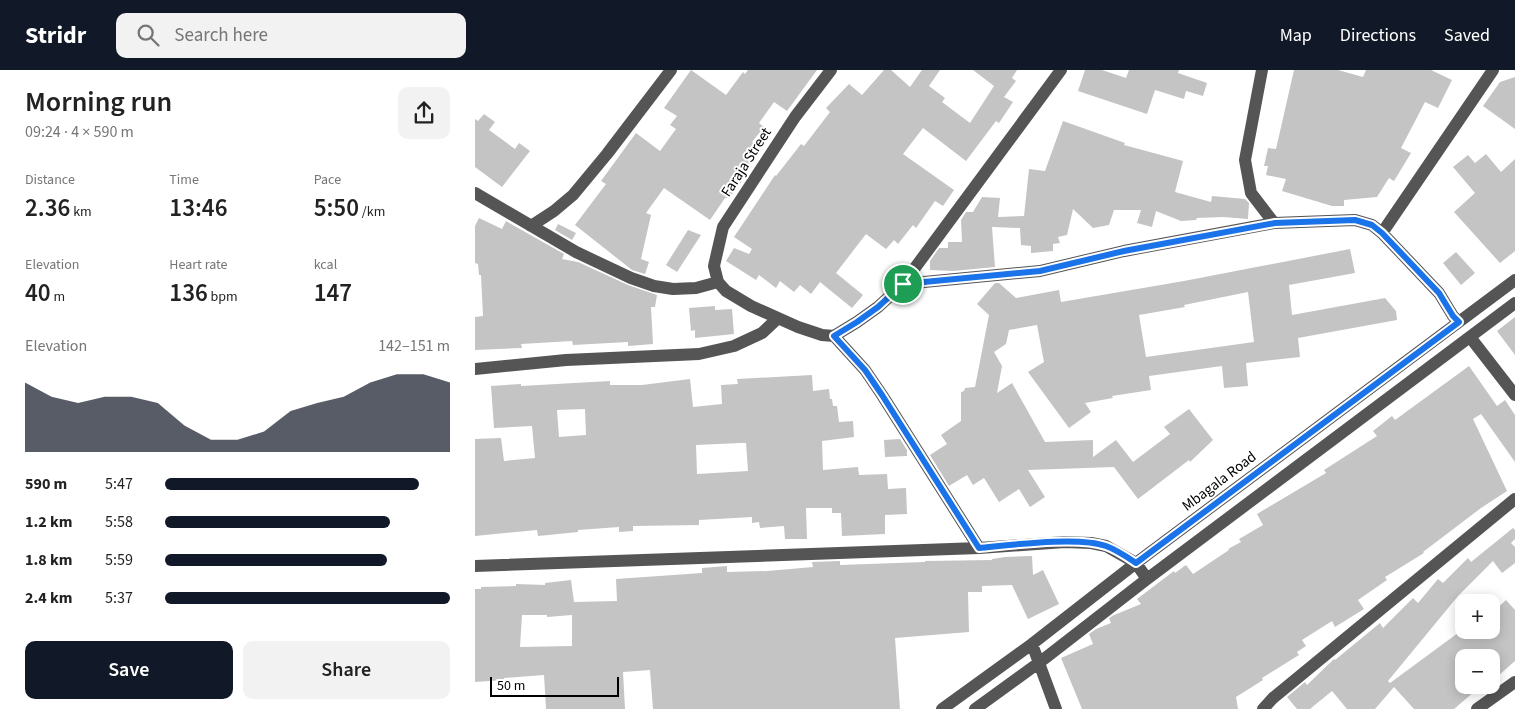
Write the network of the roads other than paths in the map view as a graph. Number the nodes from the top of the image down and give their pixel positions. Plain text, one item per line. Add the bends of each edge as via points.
1 (671, 70) edge
2 (831, 70) edge
3 (1061, 70) edge
4 (1261, 70) edge
5 (1493, 70) edge
6 (475, 194) edge
7 (1275, 223) junction
8 (531, 226) junction
9 (1382, 233) junction
10 (1515, 280) edge
11 (718, 282) junction
12 (903, 284) junction
13 (1515, 303) edge
14 (778, 318) junction
15 (1459, 322) junction
16 (834, 336) junction
17 (1470, 337) junction
18 (475, 369) edge
19 (1515, 395) edge
20 (1515, 499) edge
21 (979, 548) junction
22 (1136, 563) junction
23 (475, 566) edge
24 (1147, 579) junction
25 (1032, 644) junction
26 (1039, 662) junction
27 (1515, 682) edge
28 (942, 709) edge
29 (975, 709) edge
30 (1056, 709) edge
31 (1263, 709) edge
32 (1477, 709) edge

1 - 8 street via 573,195
2 - 11 street, Faraja Street via 795,117 723,227 714,266
3 - 12 street
4 - 7 street via 1245,160 1251,193
5 - 9 street
6 - 8 street
7 - 9 street via 1355,220 1372,225
7 - 12 street via 1124,251 1040,271
8 - 11 street via 576,252 654,286 696,288
9 - 15 street via 1439,293
10 - 15 street, Mbagala Road
11 - 14 street via 726,291
12 - 16 street via 878,307
13 - 17 street
14 - 16 street via 798,328
14 - 18 street via 762,333 734,346 699,354 566,360
15 - 22 street, Mbagala Road
16 - 21 street via 865,370
17 - 19 street
17 - 24 street
20 - 31 street
21 - 22 street via 1091,543 1106,546
21 - 23 street
22 - 24 street
22 - 25 street, Mbagala Road
24 - 26 street
25 - 26 street
25 - 28 street, Mbagala Road
26 - 29 street
26 - 30 street
27 - 32 street

